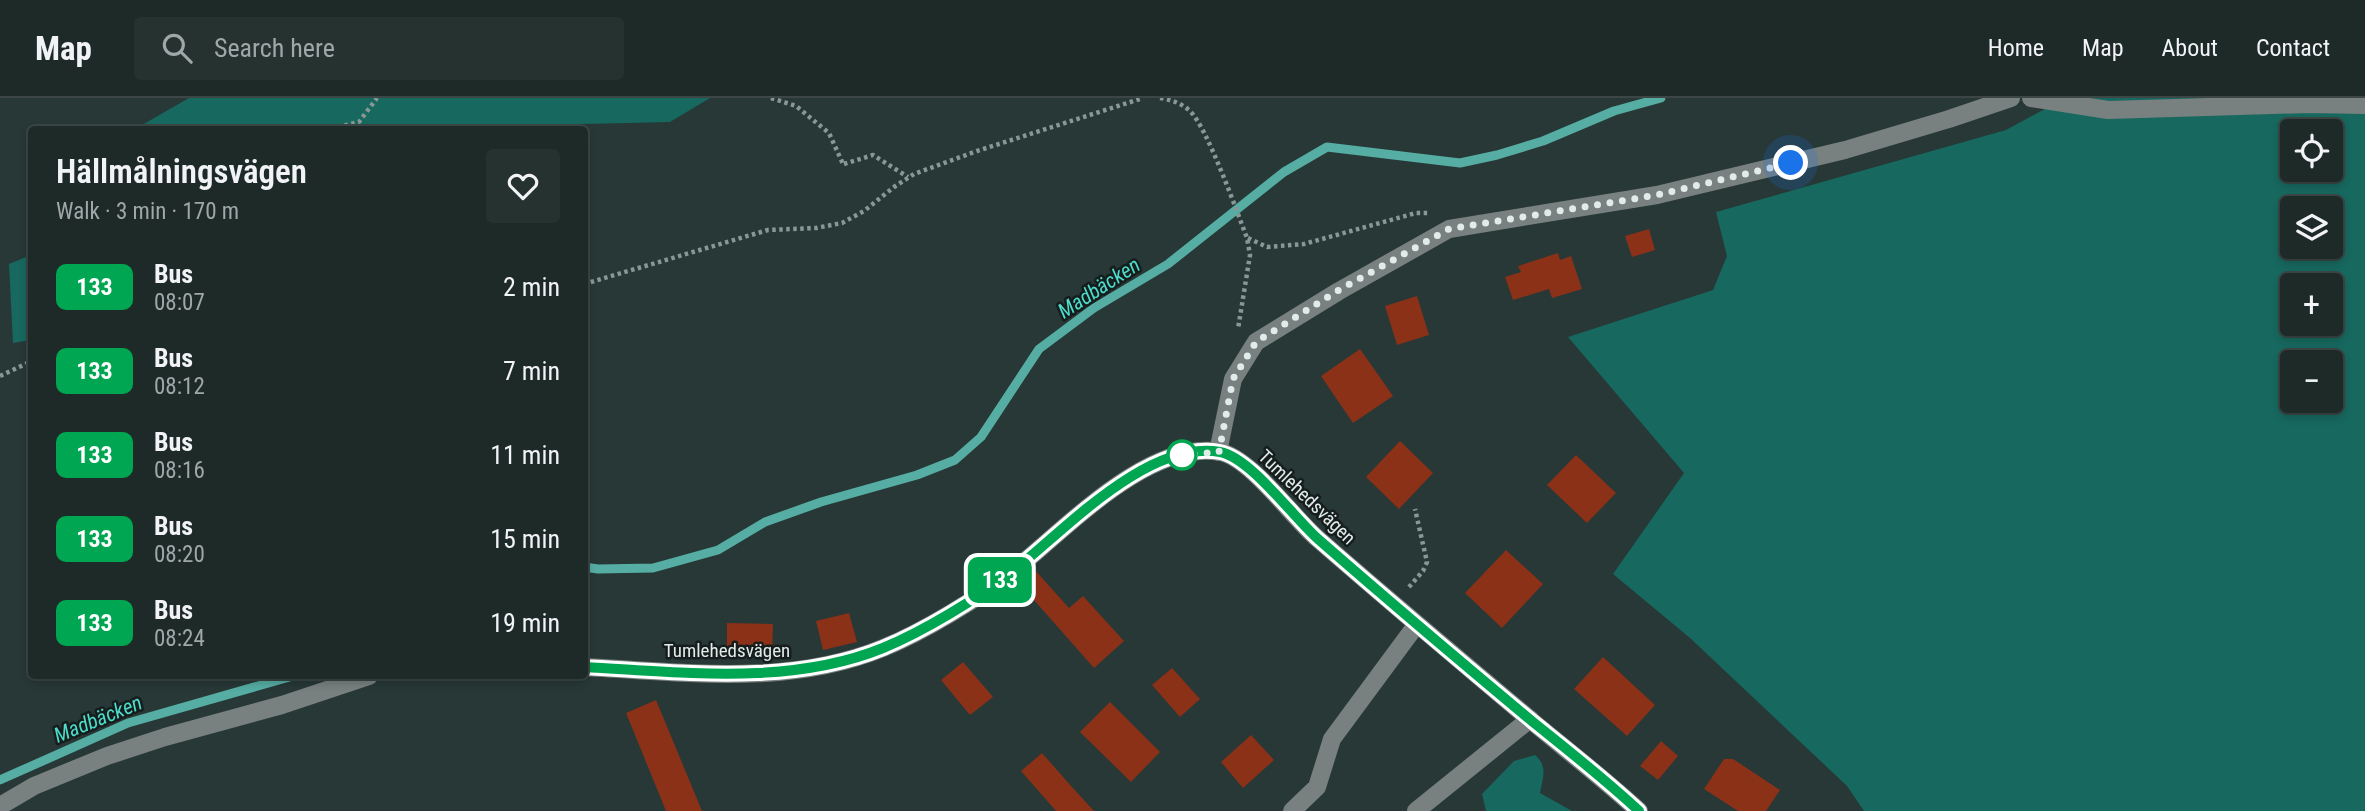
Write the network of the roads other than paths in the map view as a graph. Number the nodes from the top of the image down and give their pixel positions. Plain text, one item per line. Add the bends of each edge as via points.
1 (2011, 98) edge
2 (2031, 98) edge
3 (2365, 105) edge
4 (1219, 452) junction
5 (1417, 624) junction
6 (588, 667) edge
7 (360, 679) edge
8 (1530, 719) junction
9 (0, 806) edge
10 (1292, 811) edge
11 (1416, 811) edge
12 (1639, 811) edge

1 - 4 street via 1845,150 1657,195 1449,229 1256,342 1233,379
2 - 3 street via 2108,110
4 - 5 street, Tumlehedsvägen via 1246,466 1308,530
4 - 6 street, Tumlehedsvägen via 1182,455 1118,485 1073,517 1013,571 967,602 885,648 844,662 766,674
5 - 8 street, Tumlehedsvägen
5 - 10 street via 1332,739 1317,787
7 - 9 street via 107,756 34,786
8 - 11 street
8 - 12 street, Tumlehedsvägen

